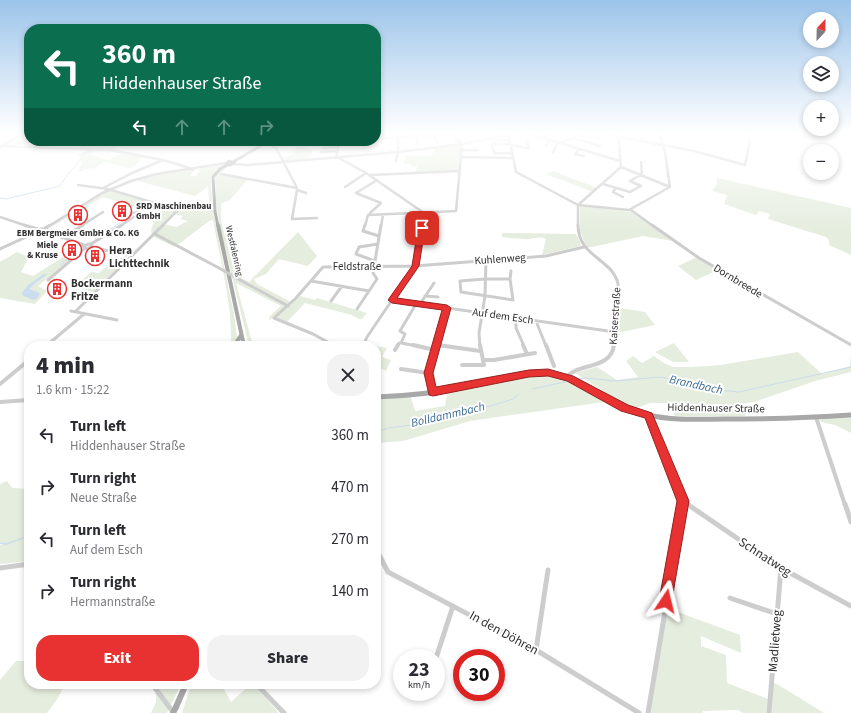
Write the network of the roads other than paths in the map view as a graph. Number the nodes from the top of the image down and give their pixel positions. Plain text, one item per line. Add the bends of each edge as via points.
1 (148, 166) edge
2 (184, 166) edge
3 (202, 166) edge
4 (223, 166) edge
5 (285, 166) edge
6 (354, 166) edge
7 (460, 166) edge
8 (515, 166) edge
9 (641, 166) edge
10 (667, 166) edge
11 (621, 167) joint
12 (395, 168) dead end
13 (193, 169) junction
14 (382, 169) dead end
15 (460, 171) junction
16 (366, 173) junction
17 (222, 174) dead end
18 (393, 174) junction
19 (370, 175) junction
20 (380, 175) junction
21 (641, 175) junction
22 (377, 180) junction
23 (603, 184) junction
24 (78, 185) dead end
25 (670, 186) junction
26 (345, 187) dead end
27 (102, 188) junction
28 (297, 189) junction
29 (615, 189) junction
30 (110, 190) junction
31 (306, 193) dead end
32 (623, 197) dead end
33 (578, 206) junction
34 (631, 210) junction
35 (103, 212) dead end
36 (424, 213) junction
37 (383, 214) junction
38 (369, 215) junction
39 (0, 217) edge
40 (317, 218) dead end
41 (127, 220) dead end
42 (45, 230) junction
43 (38, 231) junction
44 (155, 234) junction
45 (379, 236) junction
46 (62, 238) junction
47 (378, 244) junction
48 (91, 246) junction
49 (84, 247) junction
50 (584, 247) junction
51 (0, 249) edge
52 (126, 255) dead end
53 (486, 260) junction
54 (375, 261) junction
55 (374, 266) junction
56 (415, 266) junction
57 (511, 272) dead end
58 (485, 279) junction
59 (510, 279) junction
60 (48, 280) dead end
61 (311, 281) junction
62 (434, 282) dead end
63 (342, 286) junction
64 (369, 291) junction
65 (425, 296) junction
66 (485, 296) junction
67 (438, 297) dead end
68 (392, 300) junction
69 (330, 301) dead end
70 (418, 304) junction
71 (288, 306) junction
72 (447, 308) junction
73 (357, 309) dead end
74 (71, 311) dead end
75 (76, 311) junction
76 (482, 313) junction
77 (84, 314) junction
78 (516, 318) junction
79 (117, 320) dead end
80 (536, 320) junction
81 (615, 332) junction
82 (242, 333) junction
83 (52, 341) edge
84 (237, 341) edge
85 (242, 341) edge
86 (326, 341) edge
87 (366, 341) edge
88 (401, 343) junction
89 (435, 345) junction
90 (851, 345) edge
91 (395, 350) dead end
92 (435, 350) junction
93 (480, 351) junction
94 (535, 353) dead end
95 (527, 354) junction
96 (483, 360) junction
97 (24, 364) edge
98 (462, 365) dead end
99 (554, 366) dead end
100 (401, 369) dead end
101 (428, 373) junction
102 (570, 379) junction
103 (0, 384) edge
104 (433, 392) junction
105 (381, 397) edge
106 (24, 400) edge
107 (0, 402) edge
108 (851, 415) edge
109 (649, 416) junction
110 (816, 417) junction
111 (683, 501) junction
112 (851, 522) edge
113 (381, 559) edge
114 (24, 565) edge
115 (0, 568) edge
116 (781, 568) junction
117 (548, 570) dead end
118 (730, 598) dead end
119 (454, 606) junction
120 (851, 606) edge
121 (777, 614) junction
122 (439, 649) edge
123 (536, 650) junction
124 (156, 689) edge
125 (184, 689) edge
126 (261, 689) edge
127 (175, 711) edge
128 (284, 713) edge
129 (639, 713) edge
130 (648, 713) edge
131 (769, 713) edge

1 - 27 street
2 - 13 street
3 - 13 street
4 - 82 main road, Westfalenring via 214,177 214,197
5 - 28 street
6 - 16 street
7 - 15 street
8 - 33 street via 517,173
9 - 21 street
10 - 25 street
11 - 21 street
11 - 23 street
12 - 18 street
13 - 30 street via 148,176
14 - 20 street
15 - 18 street
15 - 36 street via 456,211
16 - 19 street
16 - 26 street
17 - 28 street
18 - 20 street
19 - 20 street
19 - 22 street
21 - 25 street
21 - 29 street via 630,181 641,186 630,192
22 - 36 street
22 - 38 street via 356,193 382,203
23 - 29 street
23 - 33 street
24 - 27 street
25 - 34 street
27 - 30 street
28 - 31 street
28 - 40 street via 292,219
29 - 32 street via 613,192
30 - 42 street
30 - 44 street via 175,208 178,211
33 - 34 street
33 - 50 street via 578,231
34 - 90 street, Dornbreede via 699,258
35 - 46 street
36 - 37 street
36 - 56 street
37 - 38 street
37 - 45 street
38 - 45 street via 363,231
39 - 43 street
41 - 48 street
42 - 43 street
42 - 46 street
43 - 51 street
44 - 71 street, bridge
44 - 75 street
45 - 47 street
46 - 49 street
47 - 54 street
47 - 54 street via 359,247 356,254
48 - 49 street
48 - 52 street
49 - 60 street
50 - 53 street, Kuhlenweg via 546,256
50 - 81 street, Kaiserstraße via 616,278 618,289
53 - 56 street, Kuhlenweg
53 - 58 street
54 - 55 street
55 - 56 street, Feldstraße
55 - 61 street, Feldstraße via 324,266
55 - 64 street via 377,279
56 - 68 street
57 - 59 street
58 - 59 street
58 - 66 street
58 - 66 street via 460,281 460,290 465,294
59 - 66 street via 513,300
61 - 63 street
61 - 71 street, Feldstraße
62 - 65 street
63 - 64 street
63 - 69 street
64 - 73 street
65 - 67 street
65 - 70 street
66 - 76 street
68 - 70 street, Auf dem Esch
68 - 87 street
70 - 72 street, Auf dem Esch
70 - 88 street via 400,329 406,334
71 - 86 street, Feldstraße via 274,318
72 - 76 street, Auf dem Esch
72 - 89 street
74 - 75 street
75 - 77 street
76 - 78 street, Auf dem Esch
76 - 93 street
77 - 79 street
77 - 83 street
78 - 80 street, Auf dem Esch
78 - 95 street via 516,328
80 - 81 street, Auf dem Esch
80 - 99 street
81 - 102 street, Kaiserstraße via 611,354 593,366 570,373
82 - 84 main road
82 - 85 main road, Westfalenring
88 - 91 street
88 - 92 street
89 - 92 street
89 - 93 street
92 - 101 street
93 - 96 street
94 - 95 street
95 - 96 street via 498,360
96 - 98 street via 484,365
97 - 103 street
100 - 101 street
101 - 104 street
102 - 104 main road, Hiddenhauser Straße via 551,373 533,373
102 - 109 main road, Hiddenhauser Straße via 625,408
104 - 105 main road, Hiddenhauser Straße
106 - 107 street
108 - 110 main road, Hiddenhauser Straße
109 - 110 main road, Hiddenhauser Straße
109 - 111 street
110 - 112 street
111 - 116 street, Schnatweg
111 - 130 street
113 - 119 street, In den Döhren via 388,572
114 - 115 street
116 - 120 street, Schnatweg
116 - 121 street, Madlietweg
117 - 123 street
118 - 121 street
119 - 122 street
119 - 123 street, In den Döhren
121 - 131 street, Madlietweg
123 - 129 street, In den Döhren
124 - 127 street
125 - 127 main road
126 - 128 street

